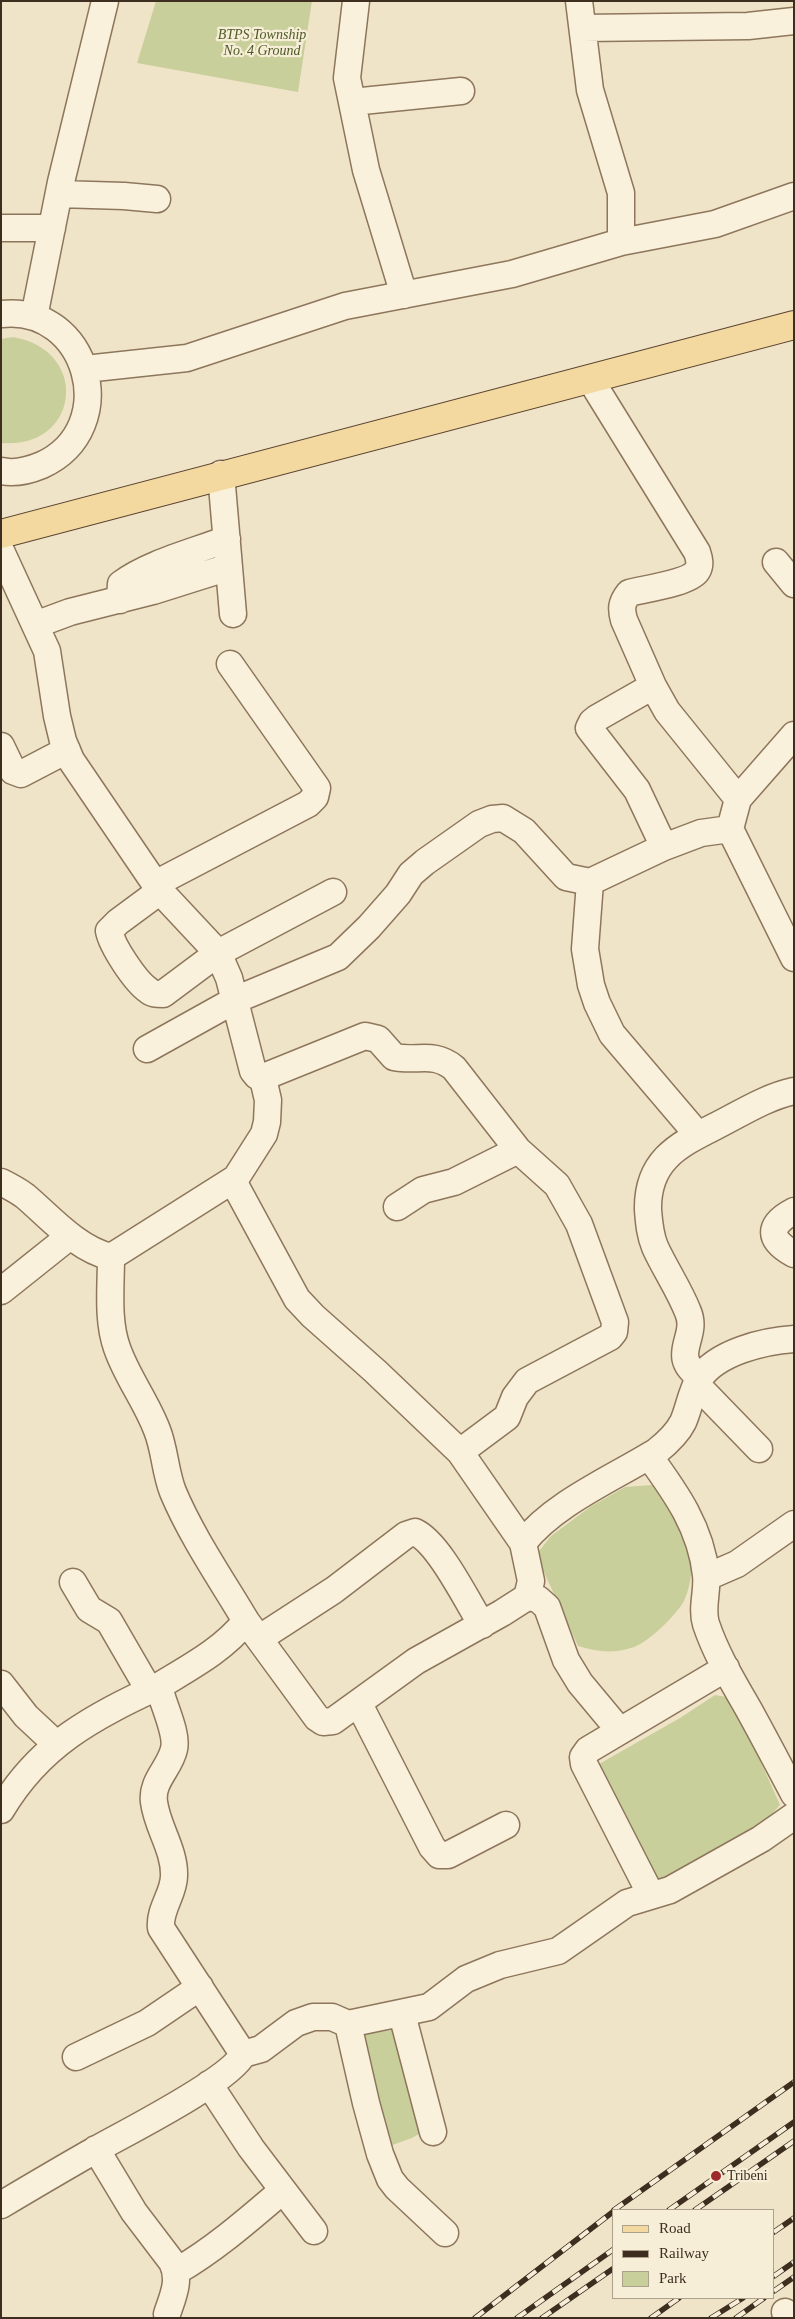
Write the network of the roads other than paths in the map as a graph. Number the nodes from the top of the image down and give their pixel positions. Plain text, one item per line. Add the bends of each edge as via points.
1 (105, 1) edge
2 (356, 1) edge
3 (579, 1) edge
4 (794, 22) edge
5 (583, 28) junction
6 (461, 91) dead end
7 (352, 102) junction
8 (59, 194) junction
9 (794, 196) edge
10 (157, 199) dead end
11 (1, 228) edge
12 (52, 228) junction
13 (621, 242) junction
14 (404, 294) junction
15 (1, 314) edge
16 (34, 317) junction
17 (794, 325) edge
18 (85, 369) junction
19 (590, 379) junction
20 (1, 472) edge
21 (221, 474) junction
22 (1, 534) edge
23 (227, 539) junction
24 (1, 551) edge
25 (776, 562) dead end
26 (229, 567) junction
27 (794, 584) edge
28 (120, 600) junction
29 (233, 614) dead end
30 (35, 625) junction
31 (230, 664) dead end
32 (653, 686) junction
33 (794, 735) edge
34 (1, 746) edge
35 (67, 750) junction
36 (738, 799) junction
37 (730, 829) junction
38 (664, 847) junction
39 (590, 882) junction
40 (158, 887) junction
41 (332, 892) dead end
42 (218, 953) junction
43 (794, 958) edge
44 (235, 1000) junction
45 (148, 1049) dead end
46 (264, 1079) junction
47 (794, 1091) edge
48 (698, 1135) junction
49 (518, 1150) junction
50 (233, 1181) junction
51 (1, 1182) edge
52 (397, 1207) dead end
53 (794, 1211) edge
54 (70, 1236) junction
55 (794, 1254) edge
56 (111, 1257) junction
57 (1, 1291) edge
58 (794, 1339) edge
59 (698, 1381) junction
60 (759, 1449) dead end
61 (460, 1452) junction
62 (649, 1456) junction
63 (794, 1524) edge
64 (523, 1543) junction
65 (707, 1577) junction
66 (73, 1582) dead end
67 (527, 1597) junction
68 (482, 1624) junction
69 (253, 1630) junction
70 (726, 1668) junction
71 (1, 1684) edge
72 (154, 1688) junction
73 (359, 1704) junction
74 (620, 1731) junction
75 (56, 1744) junction
76 (794, 1794) edge
77 (1, 1810) edge
78 (794, 1816) edge
79 (506, 1825) dead end
80 (651, 1895) junction
81 (200, 1986) junction
82 (402, 2014) junction
83 (348, 2024) junction
84 (243, 2054) junction
85 (76, 2057) dead end
86 (209, 2084) junction
87 (434, 2132) dead end
88 (96, 2149) junction
89 (282, 2191) junction
90 (1, 2206) edge
91 (314, 2231) dead end
92 (445, 2233) dead end
93 (177, 2271) junction
94 (167, 2314) dead end

1 - 8 street
2 - 7 street via 347,78
3 - 5 street
4 - 5 street via 748,26
5 - 13 street via 590,90 621,193
6 - 7 street
7 - 14 street via 366,170
8 - 10 street
8 - 12 street
9 - 13 street via 715,224
11 - 12 street
12 - 16 street
13 - 14 street via 512,274
14 - 18 street via 345,306 187,358
15 - 16 street
16 - 18 street via 56,329 74,346
17 - 19 main road
18 - 20 street via 88,403 85,419 72,442 54,459 31,470
19 - 21 main road
19 - 32 street via 697,552 700,562 698,571 688,578 629,593 624,600 621,609 624,620
21 - 22 main road
21 - 23 street
23 - 26 street
23 - 28 street via 128,578 121,584
24 - 30 street
25 - 27 street
26 - 28 street
26 - 29 street
28 - 30 street via 70,612
30 - 35 street via 47,650 57,716
31 - 40 street via 317,788 315,797 308,804
32 - 36 street via 682,732
32 - 38 street via 596,718 589,728 637,790
33 - 36 street
34 - 35 street via 13,771 22,774
35 - 40 street
36 - 37 street
37 - 38 street via 700,833
37 - 43 street
38 - 39 street
39 - 44 street via 566,877 524,831 503,818 492,819 479,824 424,862 369,927 338,957
39 - 48 street via 587,968 597,1004 612,1034
40 - 42 street
40 - 42 street via 109,931 111,941 146,990 163,994
41 - 42 street
42 - 44 street
44 - 45 street
44 - 46 street via 253,1071
46 - 49 street via 354,1039 372,1036 394,1057 433,1057 447,1062
46 - 50 street via 269,1110 264,1134
47 - 48 street
48 - 59 street via 661,1162 651,1182 648,1199 655,1247 690,1316 685,1357 686,1365
49 - 52 street via 454,1182 423,1190
49 - 61 street via 557,1185 574,1215 616,1326 610,1337 527,1380 517,1392 507,1417
50 - 56 street
50 - 61 street via 297,1299
51 - 54 street via 23,1194
53 - 55 street via 780,1220 774,1235 781,1247
54 - 56 street via 98,1254
54 - 57 street
56 - 69 street via 111,1314 116,1346 153,1418 162,1441 172,1489 181,1509
58 - 59 street via 741,1351 718,1362
59 - 60 street
59 - 62 street via 677,1432
61 - 64 street
62 - 64 street via 554,1512
62 - 65 street via 671,1485 696,1529
63 - 65 street via 737,1564
64 - 67 street via 531,1581
65 - 70 street via 706,1623
66 - 72 street via 90,1609 109,1621
67 - 68 street
67 - 74 street via 546,1607 571,1668 586,1692
68 - 69 street via 438,1553 425,1537 415,1532 406,1535 334,1590
68 - 73 street via 416,1661
69 - 72 street via 236,1634
69 - 73 street via 317,1718 323,1722 334,1721
70 - 74 street
70 - 76 street
71 - 75 street via 26,1716
72 - 75 street via 104,1712
72 - 81 street via 175,1744 154,1793 174,1864 174,1885 160,1921 161,1928
73 - 79 street via 439,1855 448,1855
74 - 80 street via 588,1750 583,1757 584,1764
75 - 77 street via 26,1774
78 - 80 street via 761,1839 683,1883
80 - 82 street via 627,1903 558,1951 500,1964 466,1979 429,2007
81 - 84 street
81 - 85 street via 147,2023
82 - 83 street
82 - 87 street
83 - 84 street via 332,2017 303,2020 262,2049
83 - 92 street via 380,2154 390,2179
84 - 86 street via 236,2065
86 - 88 street
86 - 89 street
88 - 90 street
88 - 93 street via 134,2212
89 - 91 street
89 - 93 street via 200,2258
93 - 94 street via 176,2289

